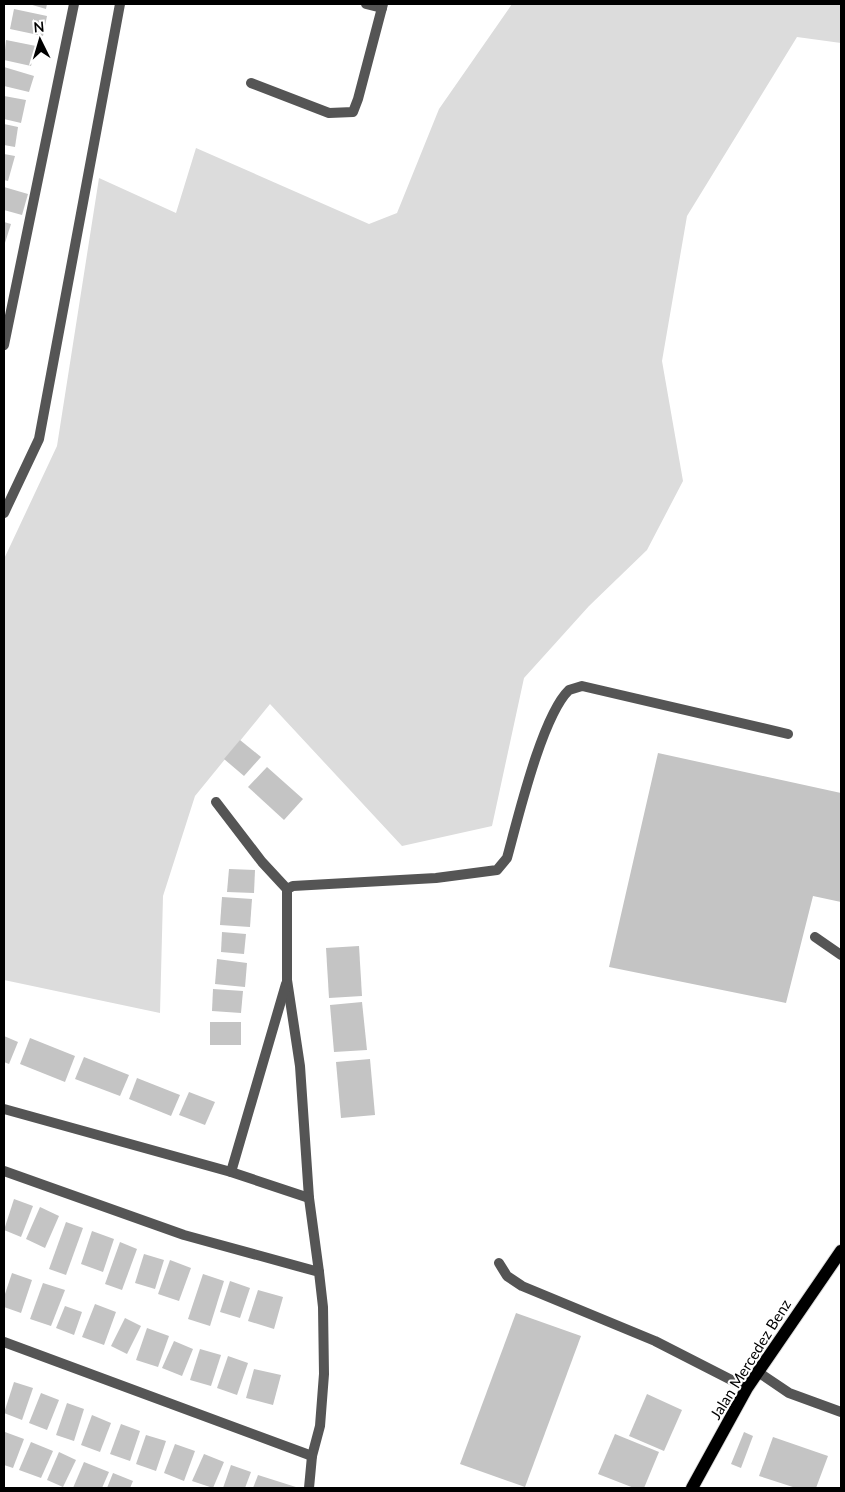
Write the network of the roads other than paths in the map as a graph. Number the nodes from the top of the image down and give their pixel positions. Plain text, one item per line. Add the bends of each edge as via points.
1 (74, 4) edge
2 (120, 4) edge
3 (366, 4) edge
4 (383, 6) edge
5 (251, 83) dead end
6 (4, 345) edge
7 (4, 513) edge
8 (788, 734) dead end
9 (216, 802) dead end
10 (287, 889) junction
11 (815, 937) dead end
12 (841, 955) edge
13 (287, 980) junction
14 (4, 1108) edge
15 (4, 1171) edge
16 (231, 1172) junction
17 (309, 1198) junction
18 (841, 1251) edge
19 (499, 1263) dead end
20 (319, 1272) junction
21 (4, 1342) edge
22 (758, 1372) junction
23 (747, 1388) junction
24 (841, 1412) edge
25 (312, 1456) junction
26 (309, 1488) edge
27 (692, 1488) edge

1 - 6 street
2 - 7 street via 39,439
3 - 4 street
4 - 5 street via 352,112 329,113
8 - 10 street via 582,686 569,690 555,710 544,738 507,858 496,870 436,878 293,886
9 - 10 street
10 - 13 street
11 - 12 street
13 - 16 street
13 - 17 street via 300,1066
14 - 16 street
15 - 20 street via 184,1235
16 - 17 street
17 - 20 street
18 - 22 main road, Jalan Mercedez Benz
19 - 23 street via 507,1276 522,1286 655,1341
20 - 25 street via 324,1374 320,1426
21 - 25 street
22 - 23 main road, Jalan Mercedez Benz
22 - 24 street via 790,1393
23 - 27 main road, Jalan Mercedez Benz
25 - 26 street

